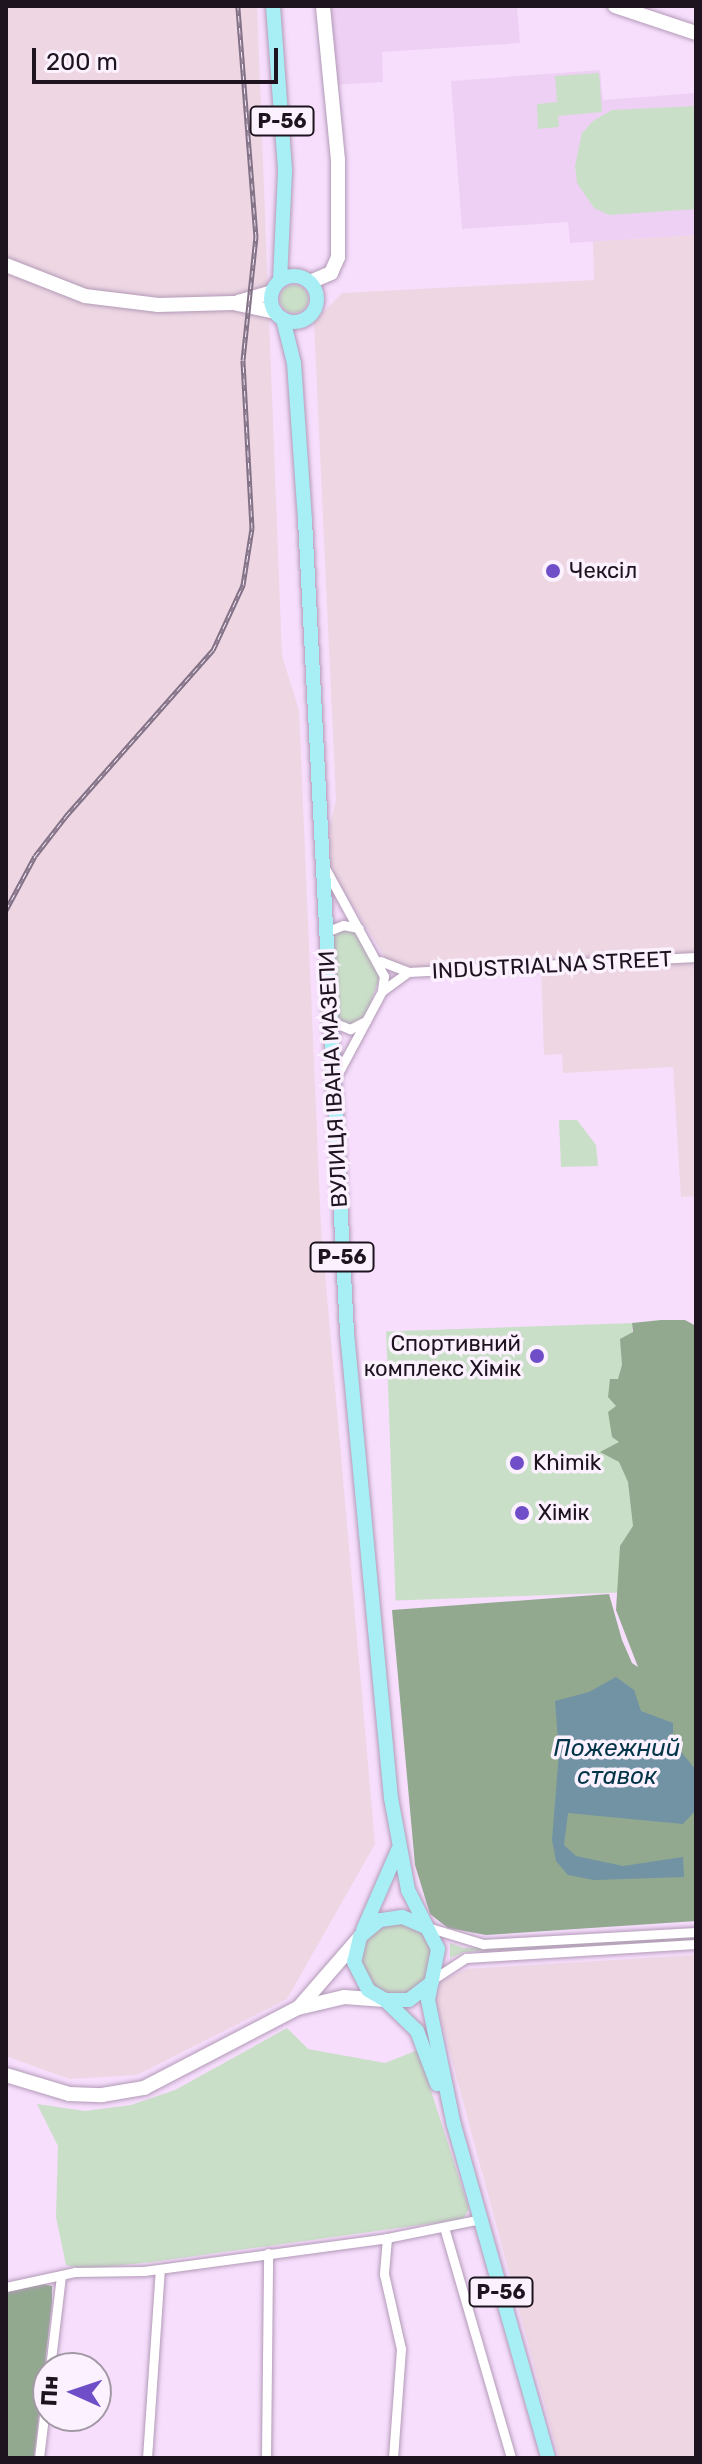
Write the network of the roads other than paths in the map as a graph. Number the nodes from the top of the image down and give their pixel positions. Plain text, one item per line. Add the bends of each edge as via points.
1 (273, 6) edge
2 (323, 6) edge
3 (615, 6) edge
4 (696, 33) edge
5 (285, 237) junction
6 (6, 265) edge
7 (305, 279) junction
8 (276, 286) junction
9 (233, 303) junction
10 (279, 316) junction
11 (301, 321) junction
12 (293, 355) junction
13 (322, 864) junction
14 (359, 928) junction
15 (326, 932) junction
16 (696, 957) edge
17 (380, 961) junction
18 (408, 972) junction
19 (382, 991) junction
20 (368, 1020) junction
21 (330, 1021) junction
22 (333, 1084) junction
23 (398, 1850) junction
24 (426, 1927) junction
25 (696, 1932) edge
26 (360, 1937) junction
27 (696, 1944) edge
28 (435, 1978) junction
29 (385, 2000) junction
30 (298, 2008) junction
31 (6, 2075) edge
32 (454, 2125) junction
33 (481, 2219) junction
34 (444, 2227) junction
35 (387, 2238) junction
36 (268, 2253) junction
37 (160, 2269) junction
38 (61, 2276) junction
39 (6, 2287) edge
40 (52, 2352) edge
41 (42, 2432) edge
42 (39, 2458) edge
43 (147, 2458) edge
44 (266, 2458) edge
45 (393, 2458) edge
46 (511, 2458) edge
47 (548, 2458) edge

1 - 5 main road, ВУЛИЦЯ ІВАНА МАЗЕПИ / Р-56
2 - 7 street via 338,160 338,257 331,273
3 - 4 street
5 - 7 main road, ВУЛИЦЯ ІВАНА МАЗЕПИ / Р-56
5 - 8 main road, ВУЛИЦЯ ІВАНА МАЗЕПИ / Р-56
6 - 9 street via 97,298 158,305
7 - 8 main road
7 - 11 main road, ВУЛИЦЯ ІВАНА МАЗЕПИ / Р-56 via 316,305
8 - 9 street
8 - 10 main road, ВУЛИЦЯ ІВАНА МАЗЕПИ / Р-56
9 - 10 street
10 - 11 main road
10 - 12 main road, ВУЛИЦЯ ІВАНА МАЗЕПИ / Р-56
11 - 12 main road, ВУЛИЦЯ ІВАНА МАЗЕПИ / Р-56
12 - 13 main road, ВУЛИЦЯ ІВАНА МАЗЕПИ / Р-56
13 - 14 street
13 - 15 main road, ВУЛИЦЯ ІВАНА МАЗЕПИ / Р-56
14 - 15 street via 343,925
14 - 17 street
15 - 21 main road, ВУЛИЦЯ ІВАНА МАЗЕПИ / Р-56
16 - 18 street, INDUSTRIALNA STREET
17 - 18 street, INDUSTRIALNA STREET
17 - 19 street
18 - 19 street, INDUSTRIALNA STREET
19 - 20 street
20 - 21 street via 350,1029
20 - 22 street
21 - 22 main road, ВУЛИЦЯ ІВАНА МАЗЕПИ / Р-56
22 - 23 main road, ВУЛИЦЯ ІВАНА МАЗЕПИ / Р-56 via 347,1333
23 - 24 main road, ВУЛИЦЯ ІВАНА МАЗЕПИ / Р-56 via 408,1890
23 - 26 main road, ВУЛИЦЯ ІВАНА МАЗЕПИ / Р-56
24 - 25 street via 483,1944
24 - 26 main road via 411,1919 386,1917
24 - 28 main road, Р-56 via 438,1949
26 - 29 main road, Р-56 via 354,1962 359,1979
26 - 30 street
27 - 28 street via 466,1958
28 - 29 main road via 418,1997
28 - 32 main road, Р-56 via 428,2000
29 - 30 street via 344,1997
29 - 32 main road, Р-56 via 417,2031
30 - 31 street via 144,2088 69,2094
32 - 33 main road, Р-56
33 - 34 street
33 - 47 main road, Р-56
34 - 35 street
34 - 46 street
35 - 36 street
35 - 45 street via 384,2274 401,2349
36 - 37 street
36 - 44 street
37 - 38 street
37 - 43 street
38 - 39 street
38 - 40 street
41 - 42 street

